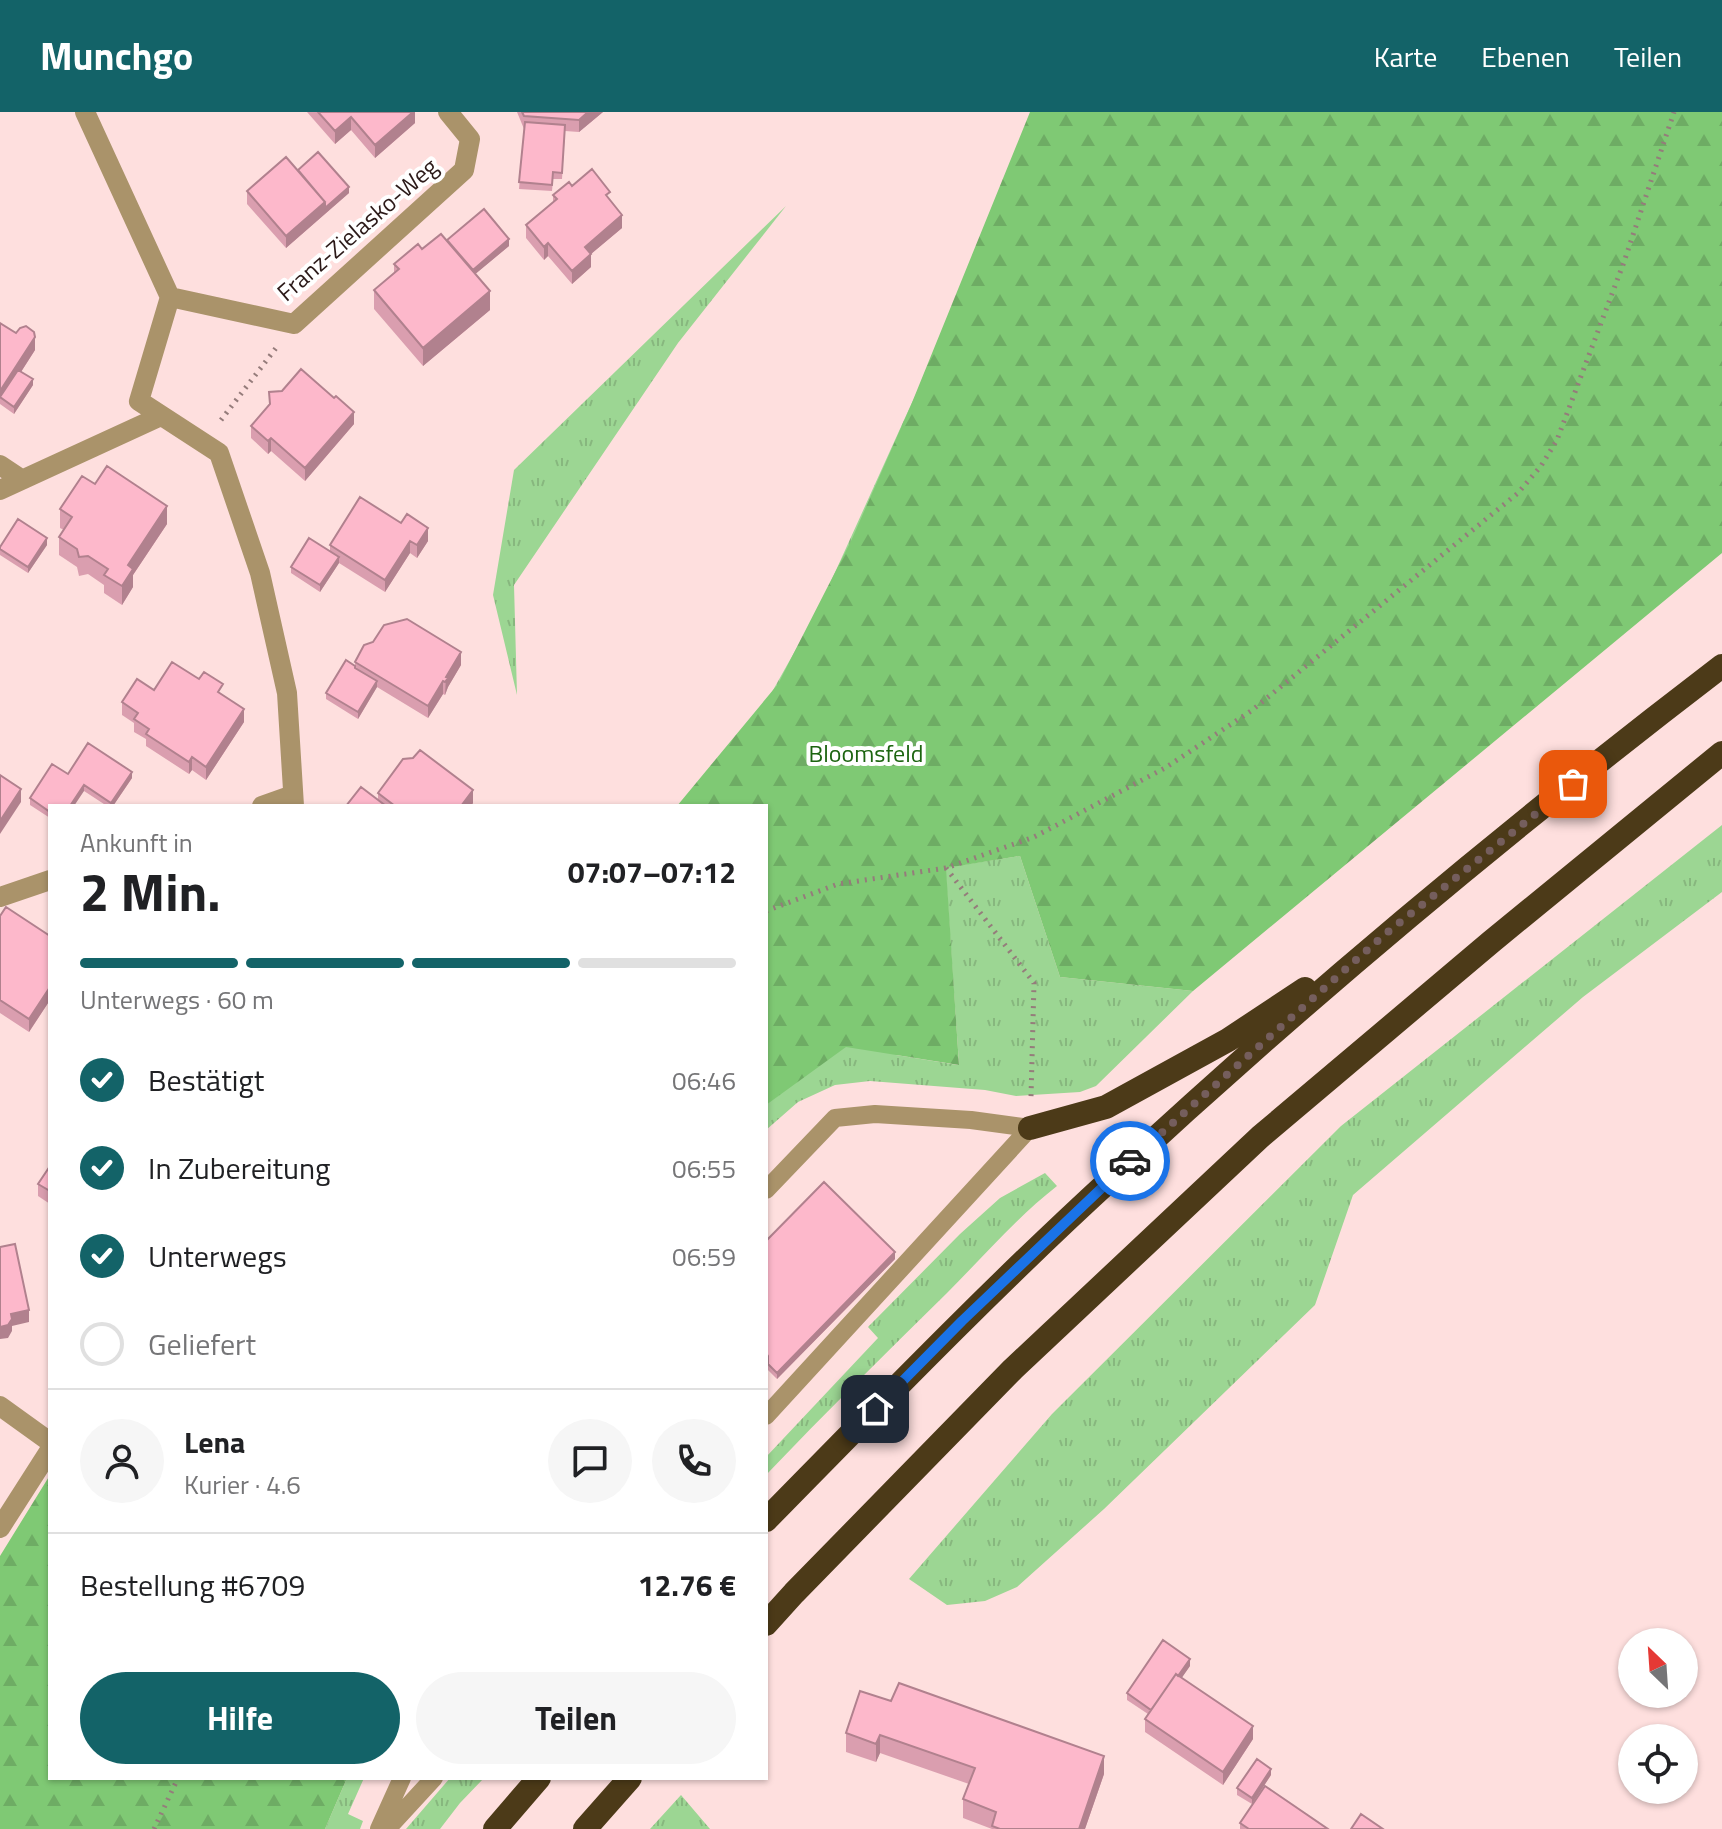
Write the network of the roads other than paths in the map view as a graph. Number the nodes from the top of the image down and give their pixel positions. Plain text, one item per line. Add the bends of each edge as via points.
1 (85, 112) edge
2 (448, 112) edge
3 (170, 297) junction
4 (161, 416) junction
5 (0, 465) edge
6 (21, 479) junction
7 (0, 490) edge
8 (1722, 666) edge
9 (1722, 753) edge
10 (294, 800) edge
11 (273, 804) edge
12 (48, 881) edge
13 (0, 897) edge
14 (1383, 936) junction
15 (1030, 1128) junction
16 (768, 1188) edge
17 (0, 1406) edge
18 (768, 1414) edge
19 (48, 1441) edge
20 (48, 1453) edge
21 (768, 1518) edge
22 (0, 1528) edge
23 (768, 1622) edge
24 (401, 1780) edge
25 (432, 1780) edge
26 (537, 1780) edge
27 (628, 1780) edge
28 (379, 1829) edge
29 (387, 1829) edge
30 (495, 1829) edge
31 (585, 1829) edge

1 - 3 street
2 - 3 street, Franz-Zielasko-Weg via 470,139 464,170 294,324
3 - 4 street via 139,401
4 - 6 street
4 - 10 street via 219,453 260,573 287,693
5 - 6 street
6 - 7 street
8 - 14 highway
9 - 23 highway via 1260,1137 1013,1369
10 - 11 street
12 - 13 street
14 - 15 highway via 1228,1040 1106,1107
14 - 21 highway via 1108,1182
15 - 16 lane via 875,1114 835,1118
15 - 18 lane
17 - 19 street
20 - 22 street
24 - 28 lane
25 - 29 lane
26 - 30 highway
27 - 31 highway

